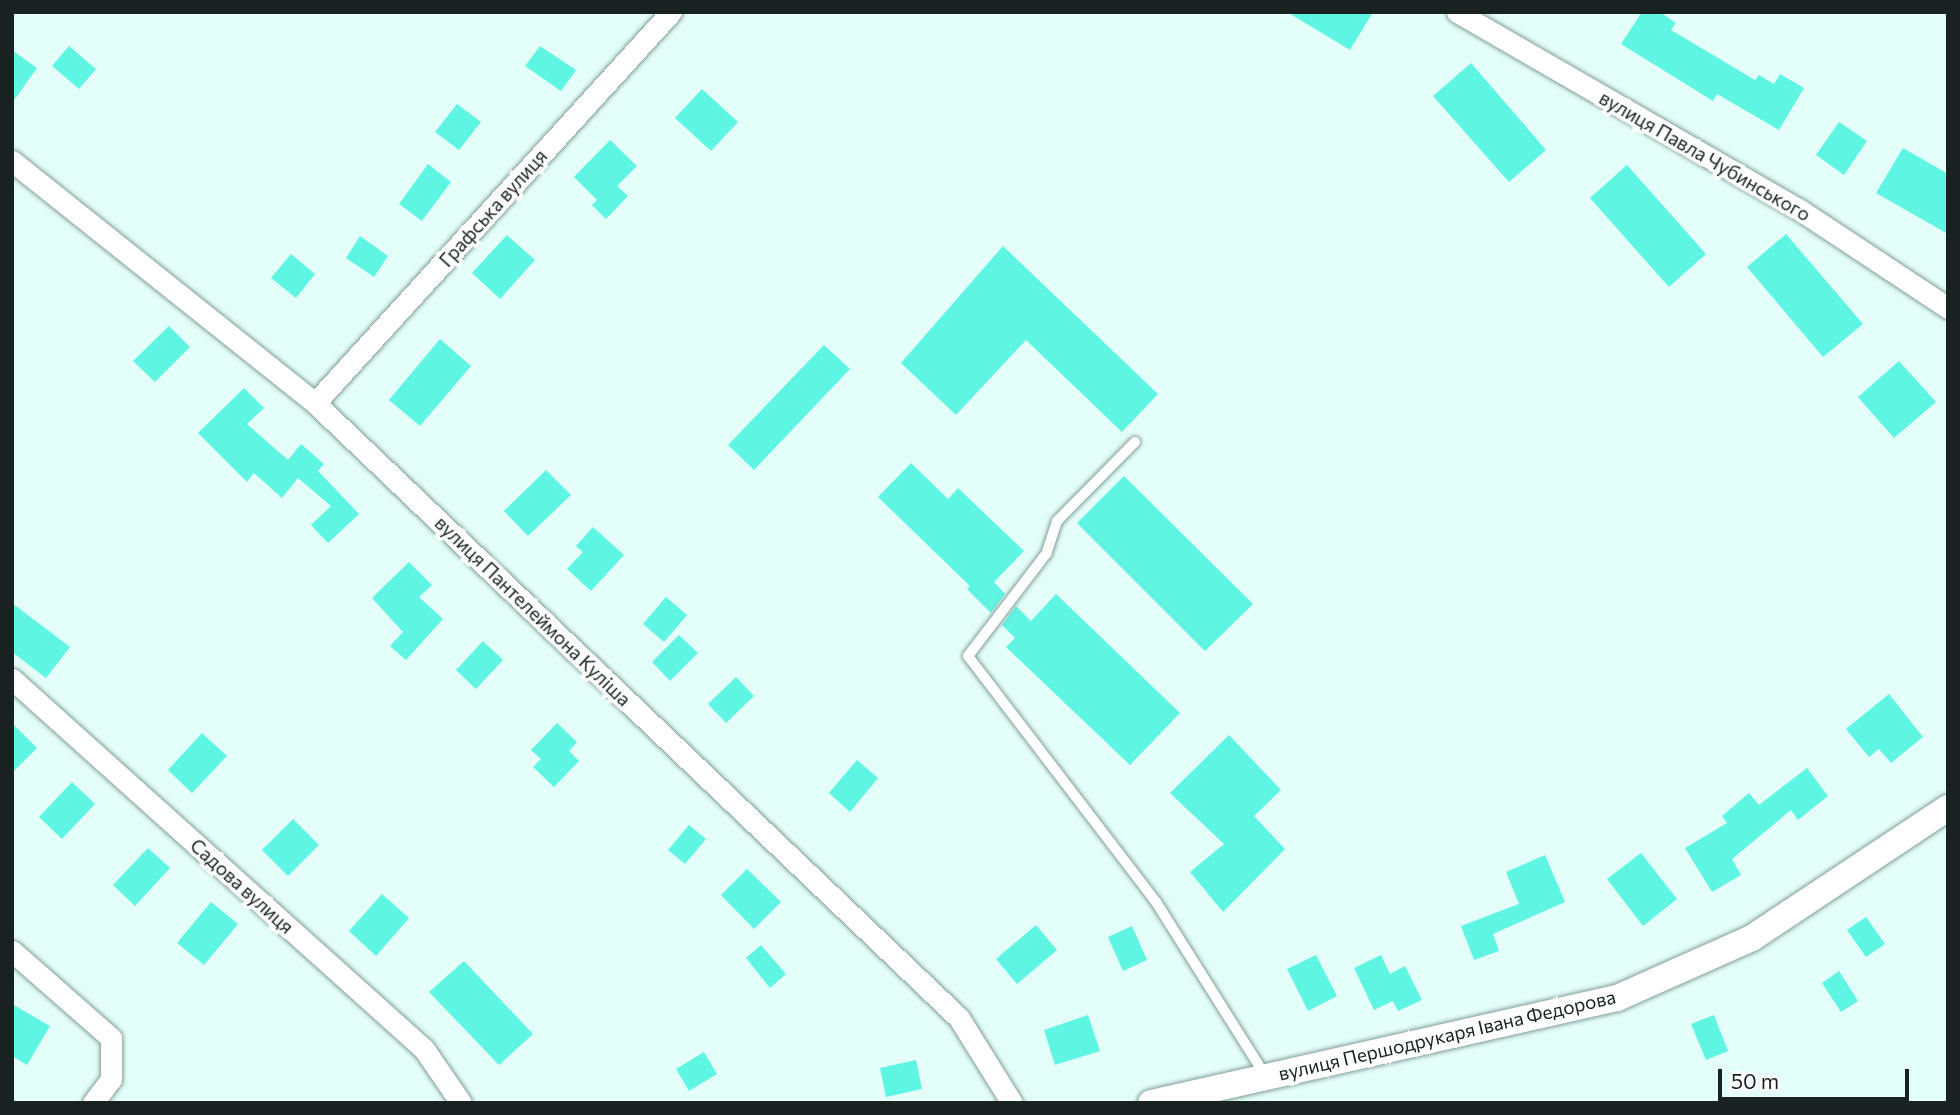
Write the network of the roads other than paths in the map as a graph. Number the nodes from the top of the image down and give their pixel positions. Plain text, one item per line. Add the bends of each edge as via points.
1 (671, 12) edge
2 (1457, 12) edge
3 (12, 161) edge
4 (1948, 307) edge
5 (315, 403) junction
6 (1135, 442) dead end
7 (12, 679) edge
8 (1948, 808) edge
9 (12, 951) edge
10 (1267, 1077) junction
11 (93, 1103) edge
12 (461, 1103) edge
13 (1012, 1103) edge
14 (1151, 1103) edge

1 - 5 street, Графська вулиця
2 - 4 street, вулиця Павла Чубинського via 1800,210
3 - 5 street, вулиця Пантелеймона Куліша
5 - 13 street, вулиця Пантелеймона Куліша via 959,1018
6 - 10 lane via 1058,521 1046,554 968,656 1156,902
7 - 12 street, Садова вулиця via 424,1049
8 - 10 street, вулиця Першодрукаря Івана Федорова via 1752,938 1617,998
9 - 11 street via 111,1038 111,1079
10 - 14 street, вулиця Першодрукаря Івана Федорова

